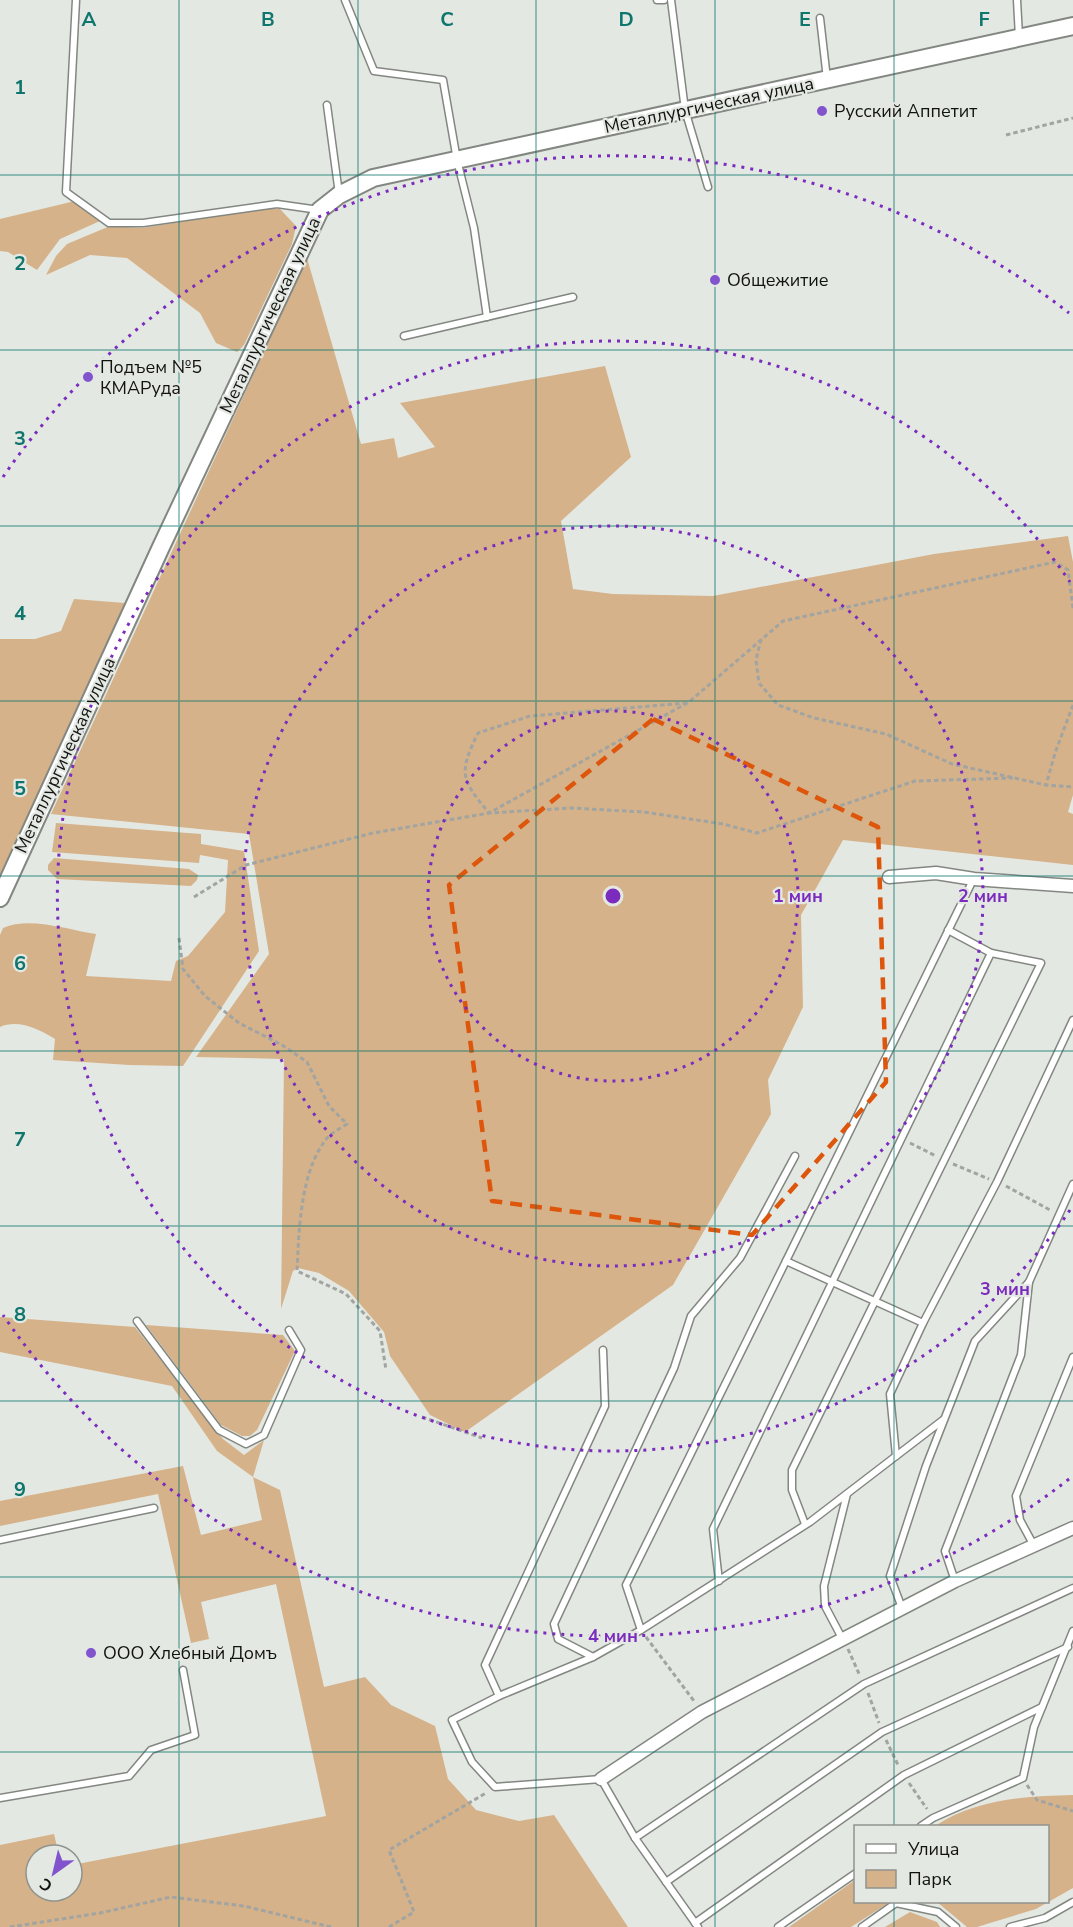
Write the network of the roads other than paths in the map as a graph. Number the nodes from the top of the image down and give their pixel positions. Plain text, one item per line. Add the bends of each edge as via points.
1 (76, 0) edge
2 (345, 0) edge
3 (657, 0) edge
4 (664, 0) edge
5 (671, 0) edge
6 (1017, 0) edge
7 (820, 18) dead end
8 (1073, 26) edge
9 (1019, 38) junction
10 (827, 80) junction
11 (327, 105) dead end
12 (686, 110) junction
13 (457, 160) junction
14 (708, 187) dead end
15 (339, 195) junction
16 (320, 210) junction
17 (573, 297) dead end
18 (487, 317) junction
19 (404, 336) dead end
20 (889, 877) dead end
21 (974, 879) junction
22 (1073, 886) edge
23 (0, 898) edge
24 (948, 930) junction
25 (991, 953) junction
26 (1073, 1020) edge
27 (795, 1156) dead end
28 (1073, 1184) edge
29 (786, 1261) junction
30 (832, 1281) junction
31 (1029, 1282) junction
32 (876, 1302) junction
33 (137, 1321) dead end
34 (923, 1323) junction
35 (289, 1330) dead end
36 (603, 1350) dead end
37 (1073, 1357) edge
38 (943, 1420) junction
39 (896, 1456) junction
40 (847, 1494) junction
41 (154, 1508) dead end
42 (805, 1524) junction
43 (1073, 1528) edge
44 (0, 1540) edge
45 (1033, 1544) junction
46 (719, 1581) junction
47 (955, 1581) junction
48 (1073, 1588) edge
49 (902, 1608) junction
50 (641, 1630) junction
51 (1073, 1631) edge
52 (843, 1640) junction
53 (1068, 1647) junction
54 (593, 1657) junction
55 (183, 1670) dead end
56 (499, 1696) junction
57 (1042, 1707) junction
58 (601, 1779) junction
59 (0, 1798) edge
60 (924, 1825) edge
61 (634, 1838) junction
62 (854, 1874) edge
63 (666, 1882) junction
64 (1073, 1902) edge
65 (696, 1925) edge
66 (778, 1927) edge
67 (862, 1927) edge
68 (956, 1927) edge
69 (1010, 1927) edge

1 - 16 lane via 66,192 74,200 109,223 143,223 277,204
2 - 13 lane via 374,71 443,80
3 - 4 lane
5 - 12 lane
6 - 9 lane
7 - 10 lane
8 - 9 street, Металлургическая улица
9 - 10 street, Металлургическая улица
10 - 12 street, Металлургическая улица
11 - 15 lane
12 - 13 street, Металлургическая улица
12 - 14 lane
13 - 15 street, Металлургическая улица via 373,178
13 - 18 lane via 474,228
15 - 16 street, Металлургическая улица
16 - 23 street, Металлургическая улица
17 - 18 lane
18 - 19 lane
20 - 21 street via 936,873
21 - 22 street
21 - 24 lane
24 - 25 lane
24 - 29 lane
25 - 30 lane
25 - 32 lane via 1041,963
26 - 34 lane via 997,1182
27 - 54 lane via 740,1258 691,1316 674,1368 554,1624 558,1639
28 - 31 lane
29 - 30 lane
29 - 50 lane via 626,1585
30 - 32 lane
30 - 46 lane via 713,1529
31 - 38 lane via 975,1341
31 - 47 lane via 1021,1355 945,1551
32 - 34 lane
32 - 42 lane via 792,1470 792,1490
33 - 35 lane via 219,1430 246,1444 264,1435 301,1350
34 - 39 lane via 890,1394
36 - 56 lane via 605,1406 485,1665
37 - 45 lane via 1016,1496 1020,1520
38 - 39 lane
38 - 49 lane via 890,1576
39 - 40 lane
40 - 42 lane
40 - 52 lane via 824,1586 825,1606
41 - 44 lane
42 - 46 lane
43 - 45 street
45 - 47 street
46 - 50 lane
47 - 49 street
48 - 61 lane via 864,1684
49 - 52 street
50 - 54 lane
51 - 53 lane
52 - 58 street via 702,1712
53 - 57 lane
53 - 63 lane via 882,1732
54 - 56 lane
55 - 59 lane via 195,1735 151,1750 129,1776
56 - 58 lane via 452,1720 472,1762 495,1787
57 - 60 lane via 1023,1778
57 - 65 lane via 903,1775
58 - 61 lane
61 - 63 lane
62 - 66 lane
63 - 65 lane
64 - 69 lane via 1045,1918
67 - 68 lane via 896,1903 938,1912

